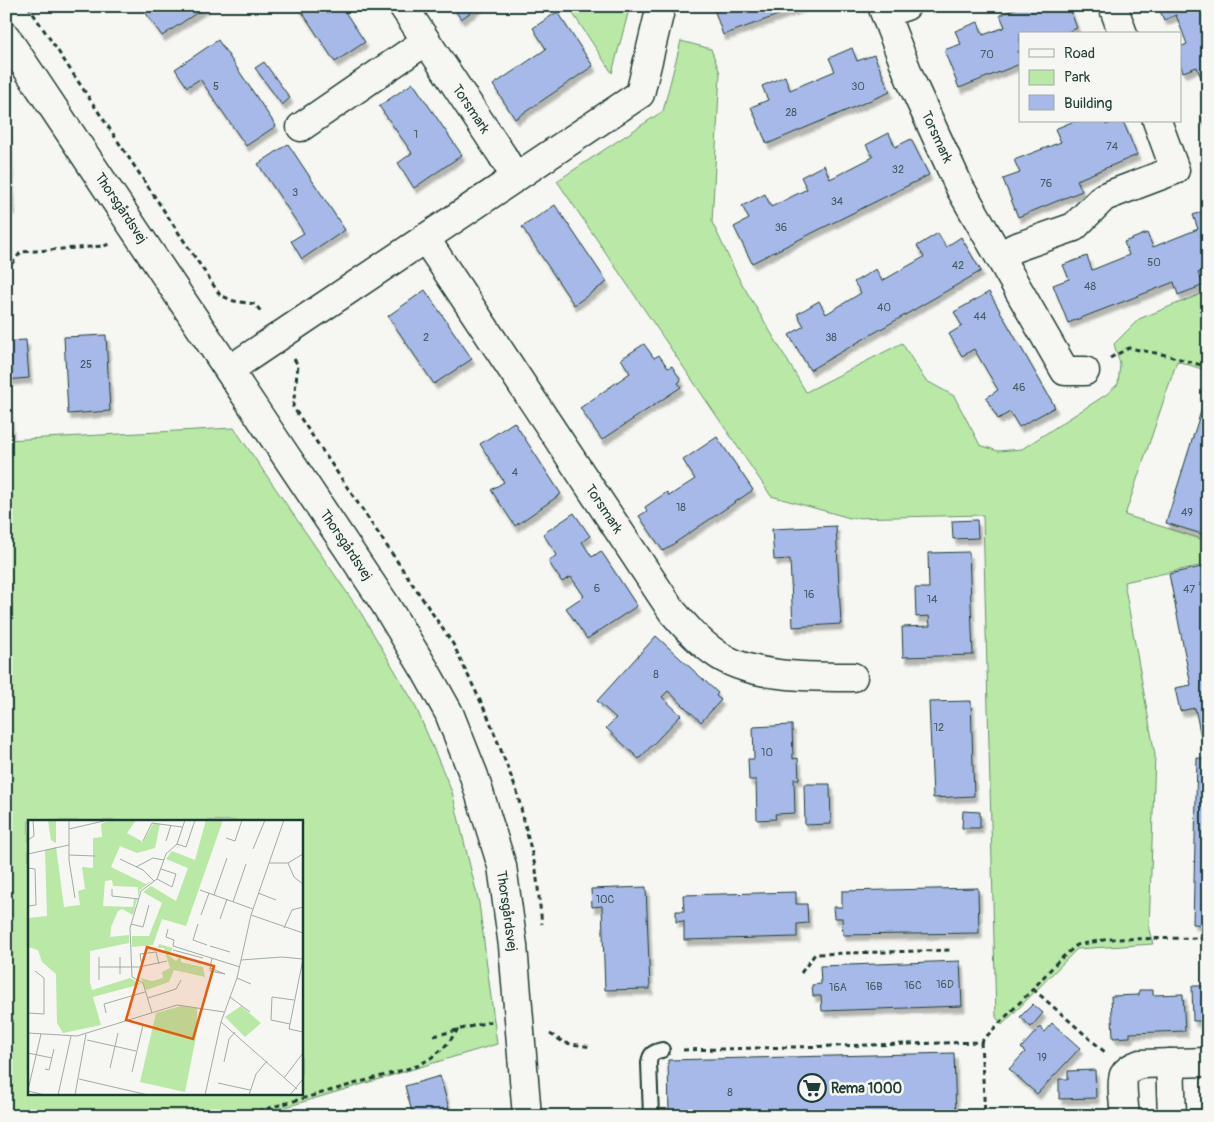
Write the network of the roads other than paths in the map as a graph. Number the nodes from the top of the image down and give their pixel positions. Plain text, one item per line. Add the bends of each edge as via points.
1 (403, 6) edge
2 (661, 6) edge
3 (1113, 6) edge
4 (891, 9) edge
5 (1122, 32) edge
6 (6, 36) edge
7 (426, 41) junction
8 (1156, 122) edge
9 (301, 127) dead end
10 (515, 177) junction
11 (425, 238) junction
12 (1000, 257) junction
13 (229, 370) junction
14 (1085, 372) road end
15 (852, 677) dead end
16 (662, 1050) road end
17 (1208, 1062) edge
18 (1170, 1063) junction
19 (527, 1116) edge
20 (651, 1116) edge
21 (1125, 1116) edge
22 (1172, 1116) edge

1 - 7 street, Torsmark
2 - 10 street via 640,94
3 - 5 street
4 - 12 street, Torsmark via 911,81 960,188
6 - 13 street, Thorsgårdsvej
7 - 9 street
7 - 10 street, Torsmark
8 - 12 street via 1175,170 1104,198 1074,227 1014,248
10 - 11 street
11 - 13 street
11 - 15 street, Torsmark via 672,611 693,634 714,653 754,670
12 - 14 street, Torsmark via 1065,371
13 - 19 street, Thorsgårdsvej via 385,604 449,713 474,776 502,866 513,946
16 - 20 lane via 649,1057
17 - 18 street
18 - 21 street via 1140,1064 1124,1074
18 - 22 street

